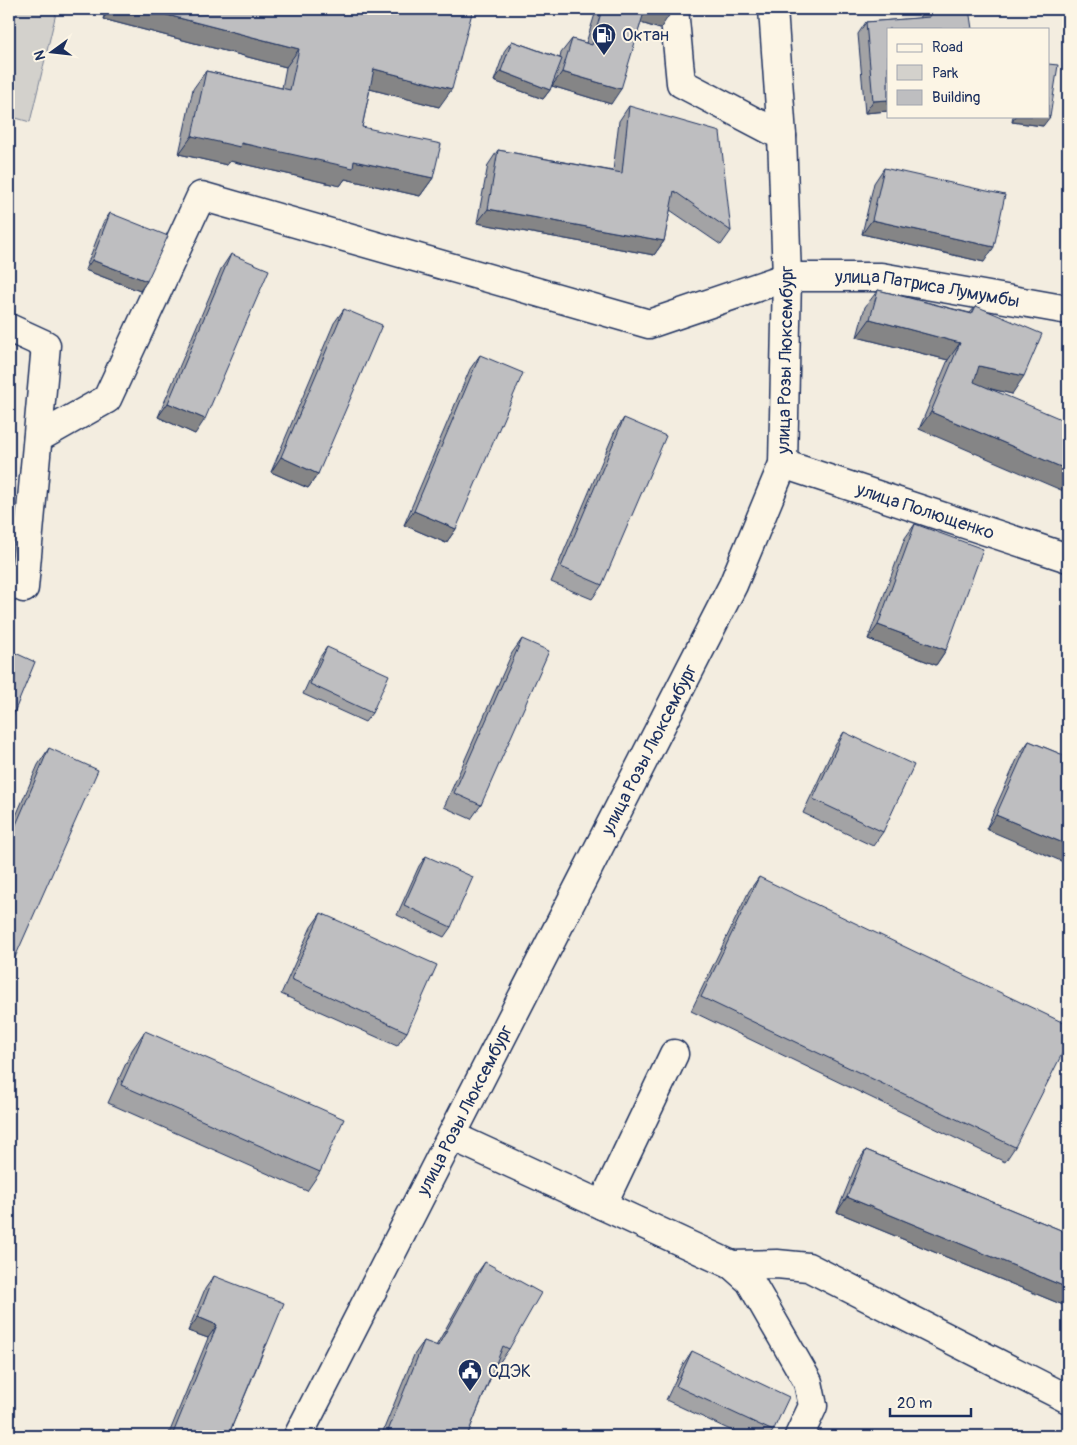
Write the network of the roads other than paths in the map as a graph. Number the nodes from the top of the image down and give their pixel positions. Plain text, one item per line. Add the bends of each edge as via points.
1 (674, 9) edge
2 (773, 9) edge
3 (782, 136) junction
4 (787, 277) junction
5 (1068, 310) edge
6 (9, 328) edge
7 (38, 438) junction
8 (784, 464) junction
9 (1068, 558) edge
10 (24, 588) dead end
11 (674, 1054) dead end
12 (452, 1136) junction
13 (602, 1205) junction
14 (732, 1264) junction
15 (1068, 1399) edge
16 (298, 1436) edge
17 (799, 1436) edge

1 - 3 main road via 681,83
2 - 3 main road, улица Розы Люксембург
3 - 4 main road, улица Розы Люксембург
4 - 5 main road, улица Патриса Лумумбы via 881,277
4 - 7 main road, улица Патриса Лумумбы via 649,324 201,196 107,399
4 - 8 main road, улица Розы Люксембург
6 - 7 main road via 46,345
7 - 10 main road
8 - 9 main road, улица Полющенко
8 - 12 main road, улица Розы Люксембург via 733,585
11 - 13 main road
12 - 13 main road
12 - 16 main road, улица Розы Люксембург
13 - 14 main road
14 - 15 main road via 808,1267
14 - 17 main road via 750,1281 808,1382 813,1406

